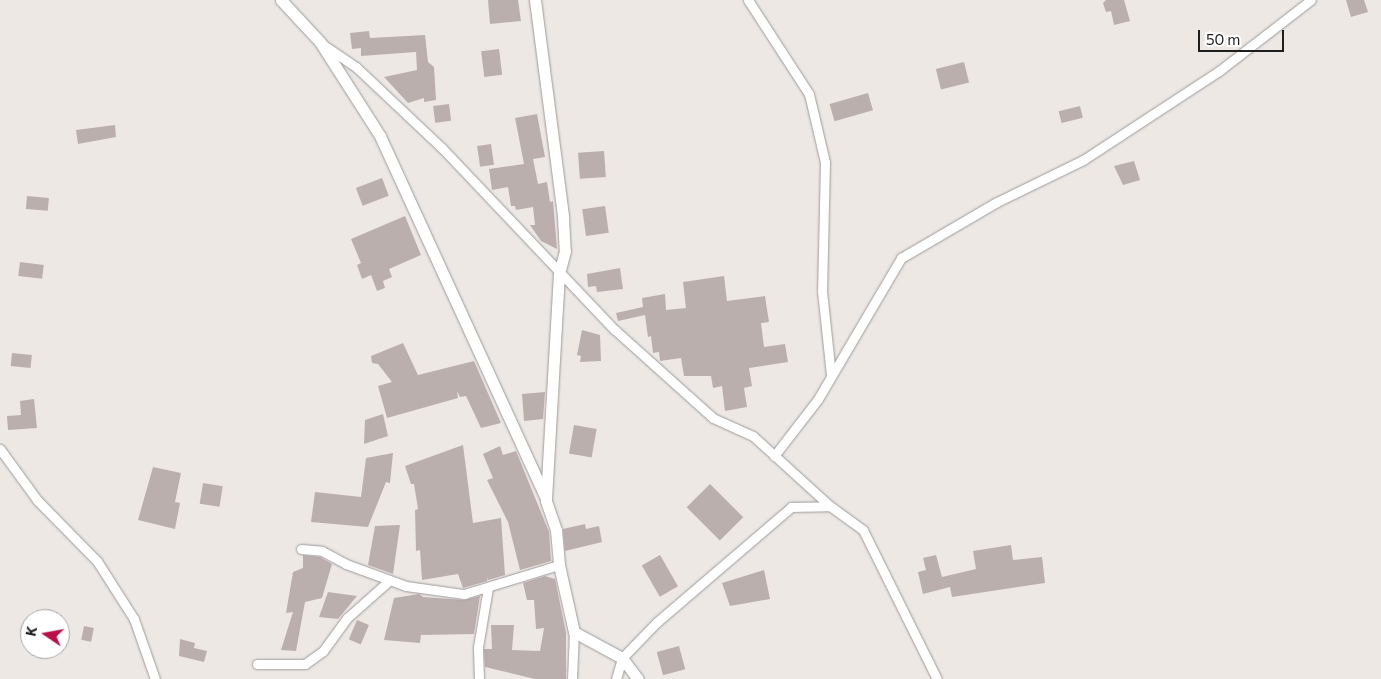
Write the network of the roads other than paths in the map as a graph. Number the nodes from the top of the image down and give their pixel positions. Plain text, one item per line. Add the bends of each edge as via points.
1 (281, 0) edge
2 (534, 0) edge
3 (748, 0) edge
4 (1311, 0) edge
5 (320, 42) junction
6 (559, 273) junction
7 (831, 375) junction
8 (0, 449) edge
9 (774, 456) junction
10 (546, 501) junction
11 (830, 506) junction
12 (301, 549) dead end
13 (559, 565) junction
14 (390, 580) junction
15 (488, 588) junction
16 (574, 632) junction
17 (622, 658) junction
18 (257, 664) dead end
19 (155, 679) edge
20 (478, 679) edge
21 (572, 679) edge
22 (616, 679) edge
23 (638, 679) edge
24 (937, 679) edge

1 - 5 street
2 - 6 street via 563,217 564,251
3 - 7 street via 809,94 823,152 822,291
4 - 7 street via 1219,71 1083,160 997,202 901,258
5 - 6 street via 356,67 442,148
5 - 10 street via 380,136
6 - 9 street via 615,330 712,418 753,436
6 - 10 street
7 - 9 street via 818,399
8 - 19 street via 37,500 97,561 134,619
9 - 11 street
10 - 13 street via 556,530
11 - 17 street via 791,507 657,622
11 - 24 street via 864,530
12 - 14 street via 322,551 346,564
13 - 15 street
13 - 16 street
14 - 15 street via 406,586 464,594
14 - 18 street via 347,618 324,651 305,664
15 - 20 street via 478,647
16 - 17 street
16 - 21 street
17 - 22 street
17 - 23 street

